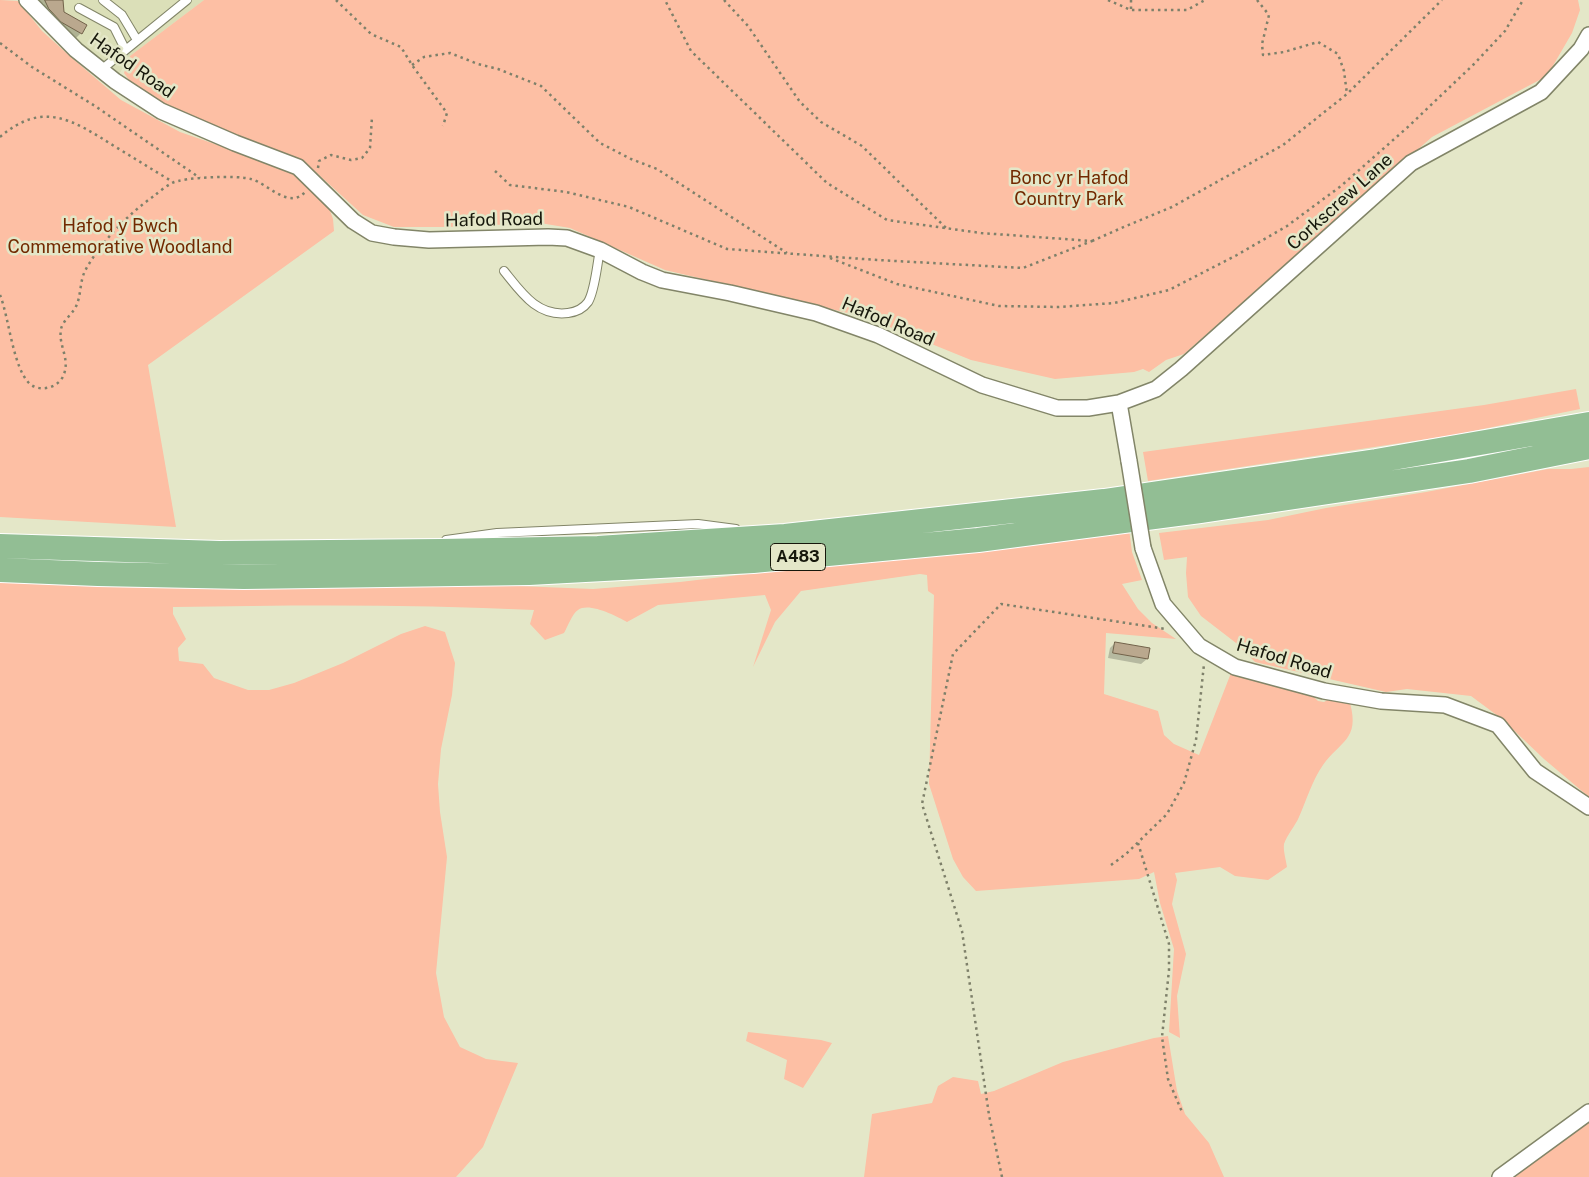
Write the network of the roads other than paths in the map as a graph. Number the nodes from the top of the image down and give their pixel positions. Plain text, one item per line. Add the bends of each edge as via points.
1 (27, 0) edge
2 (103, 0) edge
3 (187, 0) edge
4 (79, 8) dead end
5 (1589, 35) edge
6 (137, 40) junction
7 (125, 49) junction
8 (100, 70) junction
9 (600, 250) junction
10 (504, 271) dead end
11 (1119, 403) junction
12 (1589, 424) edge
13 (1589, 447) edge
14 (785, 536) junction
15 (440, 541) dead end
16 (430, 542) dead end
17 (0, 546) edge
18 (363, 551) junction
19 (0, 570) edge
20 (1589, 807) edge
21 (1589, 1112) edge
22 (1500, 1177) edge

1 - 8 street, Hafod Road
2 - 6 lane via 122,15
3 - 6 lane
4 - 7 lane via 114,27
5 - 11 street, Corkscrew Lane via 1581,49 1541,92 1411,164 1181,369 1156,389
6 - 7 lane
7 - 8 lane
8 - 9 street, Hafod Road via 161,111 298,166 353,222 372,232 430,240 567,238
9 - 10 lane via 589,301 575,312 562,314 542,309 528,300
9 - 11 street, Hafod Road via 662,280 816,314 869,332 982,385 1020,398 1057,408
11 - 20 street, Hafod Road, bridge via 1143,548 1164,604 1199,646 1234,667 1324,692 1381,701 1445,704 1498,725 1535,771
12 - 14 highway, A483 via 1376,462 1104,501
13 - 19 highway, A483 via 1469,471 1200,511 978,540 753,561 529,573 244,577
14 - 15 lane via 698,524 497,534
14 - 18 highway, A483 via 598,548
16 - 18 lane
17 - 18 highway, A483 via 219,553
21 - 22 street

